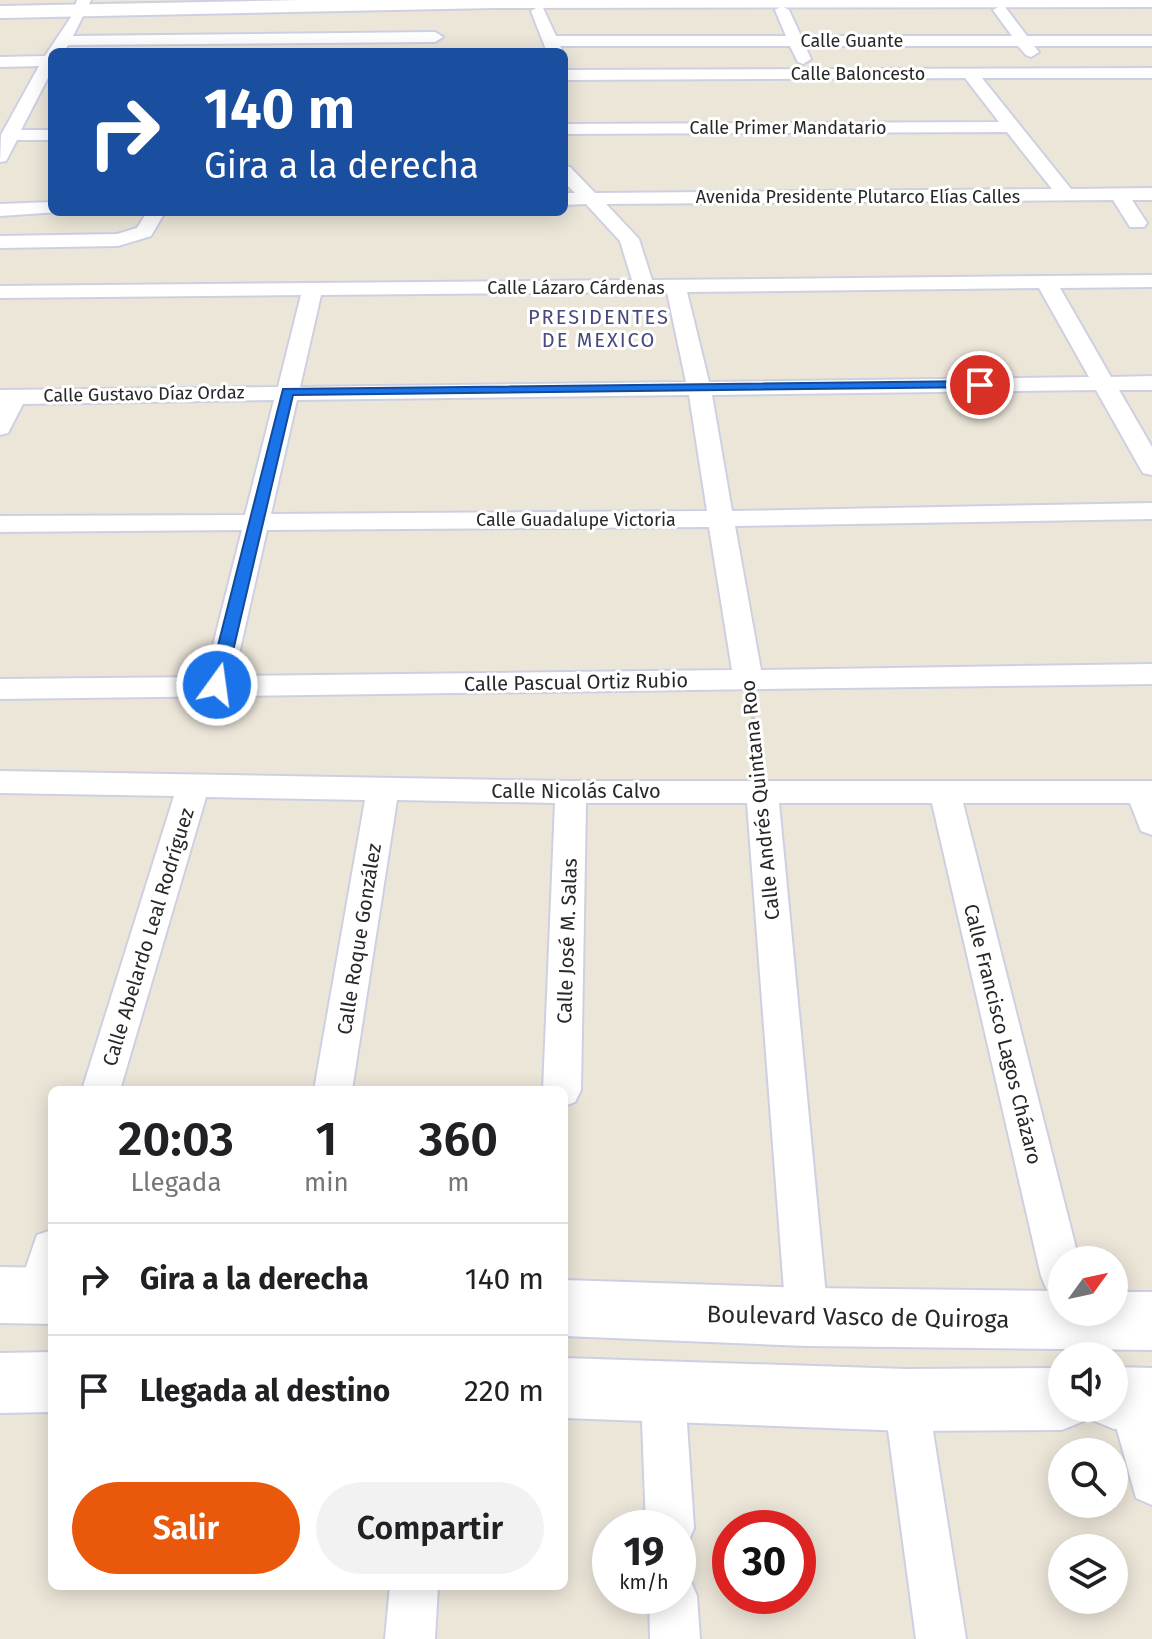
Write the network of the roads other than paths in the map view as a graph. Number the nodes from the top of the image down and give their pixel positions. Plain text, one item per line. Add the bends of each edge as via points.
1 (734, 1) edge
2 (1034, 1) edge
3 (1152, 1) edge
4 (495, 4) edge
5 (537, 5) edge
6 (239, 7) edge
7 (81, 9) edge
8 (1152, 9) edge
9 (782, 10) junction
10 (1000, 10) junction
11 (436, 11) junction
12 (0, 14) edge
13 (796, 41) junction
14 (1023, 41) junction
15 (1152, 41) edge
16 (435, 44) edge
17 (228, 46) edge
18 (553, 47) edge
19 (58, 48) edge
20 (179, 48) edge
21 (48, 54) edge
22 (0, 62) edge
23 (48, 65) edge
24 (1152, 73) edge
25 (809, 74) junction
26 (970, 74) junction
27 (1047, 74) junction
28 (568, 75) edge
29 (28, 98) junction
30 (48, 98) edge
31 (1012, 127) junction
32 (568, 129) edge
33 (10, 135) junction
34 (48, 135) edge
35 (0, 157) edge
36 (568, 175) edge
37 (1119, 194) junction
38 (1152, 194) edge
39 (1066, 195) junction
40 (568, 199) edge
41 (592, 199) junction
42 (48, 208) edge
43 (0, 210) edge
44 (152, 220) edge
45 (1137, 223) dead end
46 (0, 242) edge
47 (1152, 281) edge
48 (1046, 282) junction
49 (313, 287) junction
50 (645, 288) junction
51 (676, 288) junction
52 (0, 292) edge
53 (1105, 383) junction
54 (1152, 383) edge
55 (699, 388) junction
56 (287, 391) junction
57 (8, 397) edge
58 (0, 428) edge
59 (1152, 468) edge
60 (1152, 511) edge
61 (719, 519) junction
62 (256, 521) junction
63 (0, 524) edge
64 (1152, 674) edge
65 (748, 680) junction
66 (217, 685) junction
67 (0, 689) edge
68 (0, 782) edge
69 (194, 783) junction
70 (383, 788) junction
71 (762, 791) junction
72 (571, 792) junction
73 (1147, 792) edge
74 (945, 793) junction
75 (1152, 823) edge
76 (102, 1086) edge
77 (334, 1086) edge
78 (562, 1086) edge
79 (1055, 1246) edge
80 (1048, 1304) edge
81 (568, 1308) edge
82 (1128, 1316) edge
83 (807, 1317) junction
84 (1152, 1321) edge
85 (48, 1382) edge
86 (0, 1383) edge
87 (568, 1388) edge
88 (663, 1393) junction
89 (1048, 1399) edge
90 (1132, 1399) edge
91 (906, 1400) junction
92 (1152, 1482) edge
93 (669, 1510) edge
94 (414, 1590) edge
95 (674, 1614) edge
96 (410, 1639) edge
97 (675, 1639) edge
98 (941, 1639) edge

1 - 2 main road
1 - 5 main road
2 - 3 main road
4 - 5 main road
4 - 6 main road
4 - 11 main road
5 - 9 main road
5 - 18 street
6 - 7 main road
6 - 11 main road
6 - 17 street
7 - 12 main road
7 - 19 street
8 - 10 main road
9 - 10 main road
9 - 13 street
10 - 14 street
11 - 16 street
13 - 14 street, Calle Guante
13 - 18 street, Calle Guante
13 - 25 street
14 - 15 street, Calle Guante
14 - 27 street
16 - 17 street
17 - 20 street
21 - 22 street
23 - 29 street
24 - 27 street, Calle Baloncesto
25 - 26 street, Calle Baloncesto
25 - 28 street, Calle Baloncesto
26 - 27 street, Calle Baloncesto
26 - 31 street
29 - 30 street
29 - 33 street
31 - 32 street, Calle Primer Mandatario
31 - 39 street
33 - 34 street
33 - 35 street
36 - 41 street
37 - 38 street, Avenida Presidente Plutarco Elías Calles
37 - 39 street, Avenida Presidente Plutarco Elías Calles
37 - 45 street
39 - 41 street, Avenida Presidente Plutarco Elías Calles
40 - 41 street, Avenida Presidente Plutarco Elías Calles
41 - 50 street via 629,239
42 - 43 street
44 - 46 street via 137,235 118,240
47 - 48 street, Calle Lázaro Cárdenas
48 - 51 street, Calle Lázaro Cárdenas
48 - 53 street
49 - 50 street, Calle Lázaro Cárdenas
49 - 52 street, Calle Lázaro Cárdenas
49 - 56 street
50 - 51 street, Calle Lázaro Cárdenas
51 - 55 street, Calle Andrés Quintana Roo
53 - 54 street, Calle Gustavo Díaz Ordaz
53 - 55 street, Calle Gustavo Díaz Ordaz
53 - 59 street
55 - 56 street, Calle Gustavo Díaz Ordaz
55 - 61 street, Calle Andrés Quintana Roo
56 - 57 street, Calle Gustavo Díaz Ordaz
56 - 62 street
57 - 58 street
60 - 61 street, Calle Guadalupe Victoria
61 - 62 street, Calle Guadalupe Victoria
61 - 65 street, Calle Andrés Quintana Roo
62 - 63 street, Calle Guadalupe Victoria
62 - 66 street
64 - 65 street, Calle Pascual Ortiz Rubio
65 - 66 street, Calle Pascual Ortiz Rubio
66 - 67 street, Calle Pascual Ortiz Rubio
68 - 69 street, Calle Nicolás Calvo
69 - 70 street, Calle Nicolás Calvo
69 - 76 street, Calle Abelardo Leal Rodríguez
70 - 72 street, Calle Nicolás Calvo
70 - 77 street, Calle Roque González
71 - 72 street, Calle Nicolás Calvo
71 - 74 street, Calle Nicolás Calvo
71 - 83 street, Calle Andrés Quintana Roo
72 - 78 street, Calle José M. Salas
73 - 74 street, Calle Nicolás Calvo
73 - 75 street
74 - 79 street, Calle Francisco Lagos Cházaro
80 - 83 main road, Boulevard Vasco de Quiroga
81 - 83 main road, Boulevard Vasco de Quiroga
82 - 84 main road, Boulevard Vasco de Quiroga
85 - 86 main road
87 - 88 main road
88 - 91 main road
88 - 93 street
89 - 91 main road
90 - 92 street
91 - 98 street
94 - 96 street
95 - 97 street

